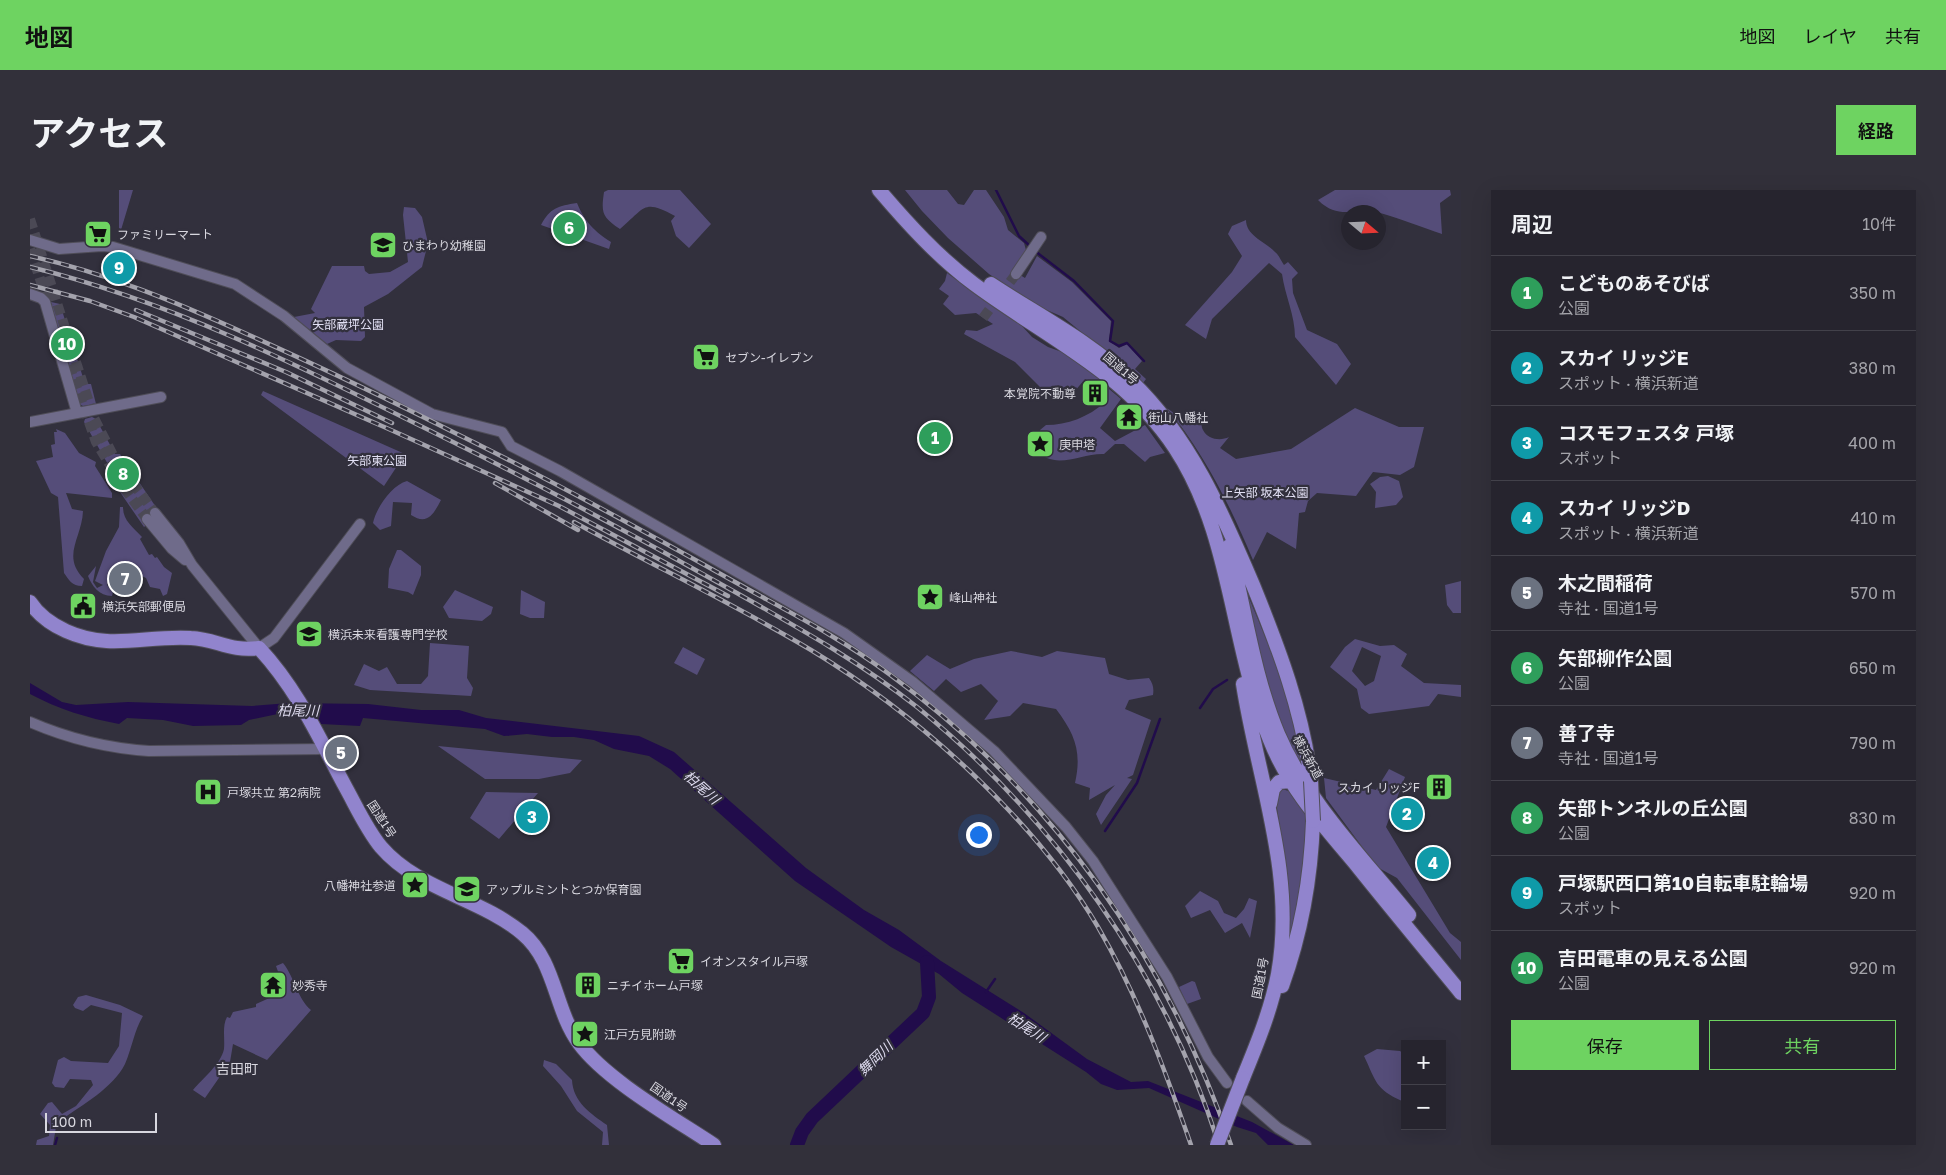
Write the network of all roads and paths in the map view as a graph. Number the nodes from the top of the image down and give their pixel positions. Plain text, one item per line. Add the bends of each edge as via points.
1 (879, 190) edge
2 (891, 190) edge
3 (1041, 237) dead end
4 (30, 240) edge
5 (1016, 274) tunnel mouth
6 (30, 294) edge
7 (161, 396) dead end
8 (77, 414) junction
9 (30, 422) edge
10 (1216, 505) junction
11 (151, 516) tunnel mouth
12 (360, 524) dead end
13 (30, 602) edge
14 (1240, 644) junction
15 (259, 648) junction
16 (30, 722) edge
17 (324, 746) junction
18 (1261, 774) junction
19 (1285, 782) junction
20 (1270, 808) junction
21 (1282, 943) junction
22 (1296, 946) junction
23 (1461, 978) edge
24 (1461, 993) edge
25 (1265, 1024) junction
26 (1228, 1083) dead end
27 (1247, 1101) dead end
28 (714, 1145) edge
29 (1217, 1145) edge
30 (1306, 1145) edge

1 - 14 highway, 国道1号 via 921,237 973,283 1097,366 1156,423 1189,472 1213,525
2 - 10 highway, 国道1号 via 923,227 984,280 1081,342 1130,380 1182,442
3 - 5 street
4 - 26 street via 59,249 113,247 235,284 284,316 347,368 432,414 502,432 511,446 560,470 809,611 869,650 914,682 988,746 1066,827 1093,860 1133,920 1208,1057
6 - 8 street via 45,302
7 - 8 street
8 - 9 street
10 - 22 highway, bridge via 1234,540 1289,680 1302,726 1313,821 1309,886
10 - 23 highway, 横浜新道 via 1231,552 1267,704 1288,755 1318,802
11 - 15 street via 179,542 192,565
12 - 15 street via 274,638
13 - 15 highway via 49,623 88,640 193,638 234,649
14 - 18 highway, 国道1号 via 1246,707
14 - 19 highway, 横浜新道 via 1263,723
15 - 17 highway, 国道1号 via 286,679
16 - 17 street via 81,741 149,751
17 - 28 highway, 国道1号 via 381,847 422,879 496,916 524,934 544,961 568,1024 591,1057
18 - 19 highway via 1266,780
18 - 20 highway, 国道1号
19 - 20 highway via 1271,794
19 - 24 highway, 横浜新道
20 - 21 highway, 国道1号 via 1281,876
21 - 22 highway
21 - 25 highway, 国道1号
22 - 25 highway via 1270,1019
25 - 29 highway, 国道1号, bridge
27 - 30 street via 1278,1128

